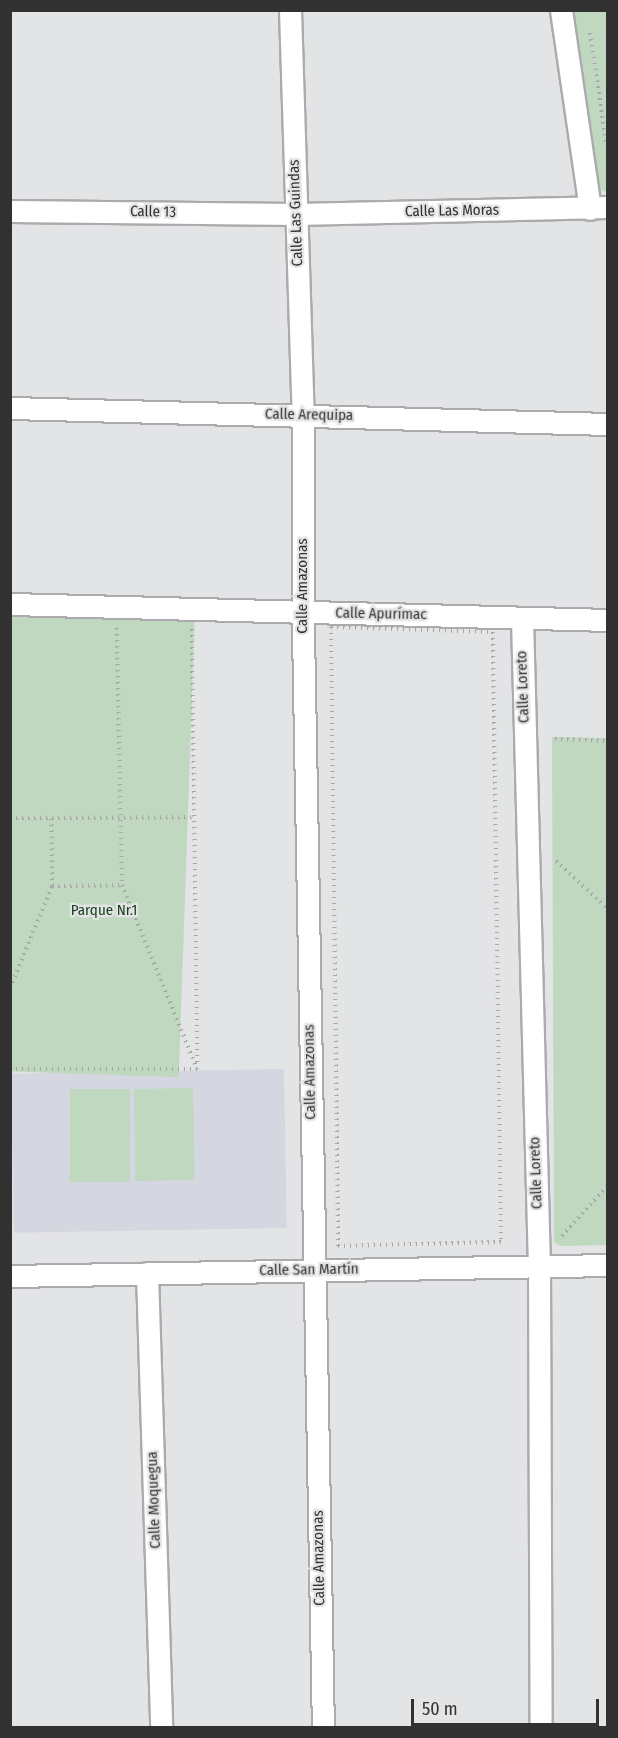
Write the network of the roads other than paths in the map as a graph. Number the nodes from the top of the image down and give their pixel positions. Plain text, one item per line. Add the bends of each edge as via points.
1 (290, 10) edge
2 (561, 10) edge
3 (598, 208) edge
4 (10, 211) edge
5 (296, 214) junction
6 (10, 408) edge
7 (303, 416) junction
8 (608, 424) edge
9 (10, 604) edge
10 (303, 612) junction
11 (522, 618) junction
12 (608, 620) edge
13 (608, 1265) edge
14 (539, 1266) junction
15 (313, 1270) junction
16 (147, 1273) junction
17 (10, 1276) edge
18 (161, 1728) edge
19 (323, 1728) edge
20 (541, 1728) edge

1 - 5 street, Calle Las Guindas
2 - 3 street
3 - 5 street, Calle Las Moras
4 - 5 street, Calle 13
5 - 7 street, Calle Las Guindas
6 - 7 street, Calle Arequipa
7 - 8 street, Calle Arequipa
7 - 10 street, Calle Amazonas
9 - 10 street, Calle Apurímac
10 - 11 street, Calle Apurímac
10 - 15 street, Calle Amazonas
11 - 12 street, Calle Apurímac
11 - 14 street, Calle Loreto
13 - 14 street, Calle San Martín
14 - 15 street, Calle San Martín
14 - 20 street, Calle Loreto
15 - 16 street, Calle San Martín
15 - 19 street, Calle Amazonas
16 - 17 street, Calle San Martín
16 - 18 street, Calle Moquegua

